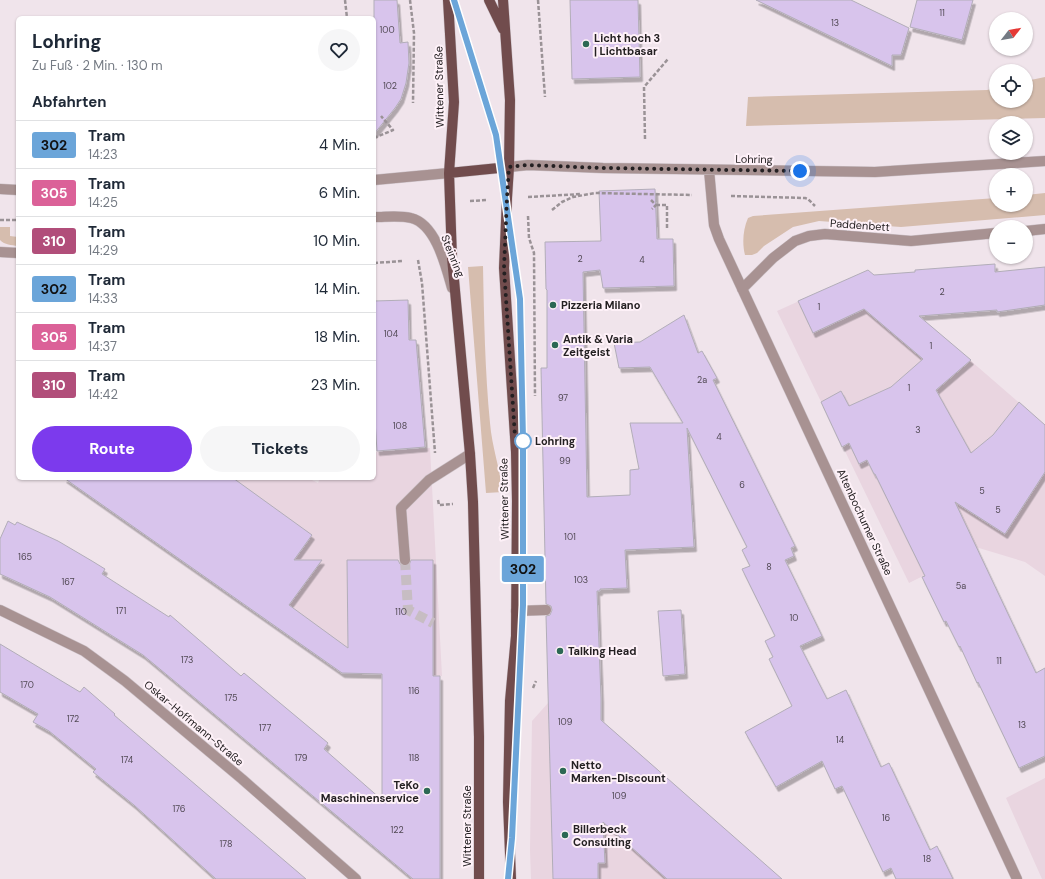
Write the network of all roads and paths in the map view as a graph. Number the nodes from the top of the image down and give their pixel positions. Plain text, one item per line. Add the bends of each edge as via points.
1 (345, 0) edge
2 (410, 0) edge
3 (448, 0) edge
4 (489, 0) edge
5 (503, 0) edge
6 (538, 0) edge
7 (347, 16) edge
8 (506, 34) junction
9 (668, 59) dead end
10 (545, 97) dead end
11 (412, 103) dead end
12 (382, 116) dead end
13 (376, 137) edge
14 (645, 139) dead end
15 (1045, 161) edge
16 (509, 167) junction
17 (709, 170) junction
18 (449, 173) junction
19 (376, 180) edge
20 (0, 189) edge
21 (16, 190) edge
22 (672, 196) dead end
23 (748, 196) dead end
24 (651, 200) dead end
25 (656, 205) junction
26 (815, 206) dead end
27 (652, 209) dead end
28 (552, 210) dead end
29 (376, 217) edge
30 (0, 220) edge
31 (16, 220) edge
32 (667, 229) dead end
33 (1045, 229) edge
34 (1033, 230) edge
35 (989, 234) edge
36 (0, 252) edge
37 (16, 253) edge
38 (418, 260) dead end
39 (403, 261) dead end
40 (376, 263) edge
41 (742, 289) junction
42 (456, 301) junction
43 (470, 454) junction
44 (437, 475) junction
45 (473, 502) junction
46 (405, 560) tunnel mouth
47 (0, 610) edge
48 (546, 610) dead end
49 (516, 611) junction
50 (356, 879) edge
51 (479, 879) edge
52 (511, 879) edge
53 (1017, 879) edge

1 - 7 path
2 - 11 path via 414,33
3 - 18 main road, Wittener Straße via 454,102
4 - 8 main road, Wittener Straße
5 - 8 main road, Wittener Straße
6 - 10 path
8 - 16 main road, Wittener Straße via 510,100
9 - 14 path via 644,87
12 - 13 path via 393,130
15 - 17 street, Lohring via 875,172
16 - 17 street, Lohring via 528,165
16 - 18 main road
16 - 49 main road, Wittener Straße via 504,268 516,452
17 - 41 street, Altenbochumer Straße via 714,225
18 - 19 street
18 - 42 main road, Wittener Straße
20 - 21 street
22 - 28 path via 590,193 573,197
23 - 26 path via 804,198
24 - 25 path
25 - 27 path
25 - 32 path via 667,204
29 - 42 street, Steinring via 412,218 424,225 434,237 443,258
30 - 31 path
33 - 34 street
35 - 41 street, Paddenbett via 911,241 825,234 809,236 795,242 773,258
36 - 37 street
38 - 44 path via 422,282
39 - 40 path
41 - 53 street, Altenbochumer Straße
42 - 43 main road, Wittener Straße
43 - 44 street
43 - 45 main road, Wittener Straße
44 - 45 path via 439,504
44 - 46 street via 401,508
45 - 51 main road, Wittener Straße via 479,737
47 - 50 street, Oskar-Hoffmann-Straße via 84,651 125,681
48 - 49 street
49 - 52 main road, Wittener Straße via 510,701 508,802

